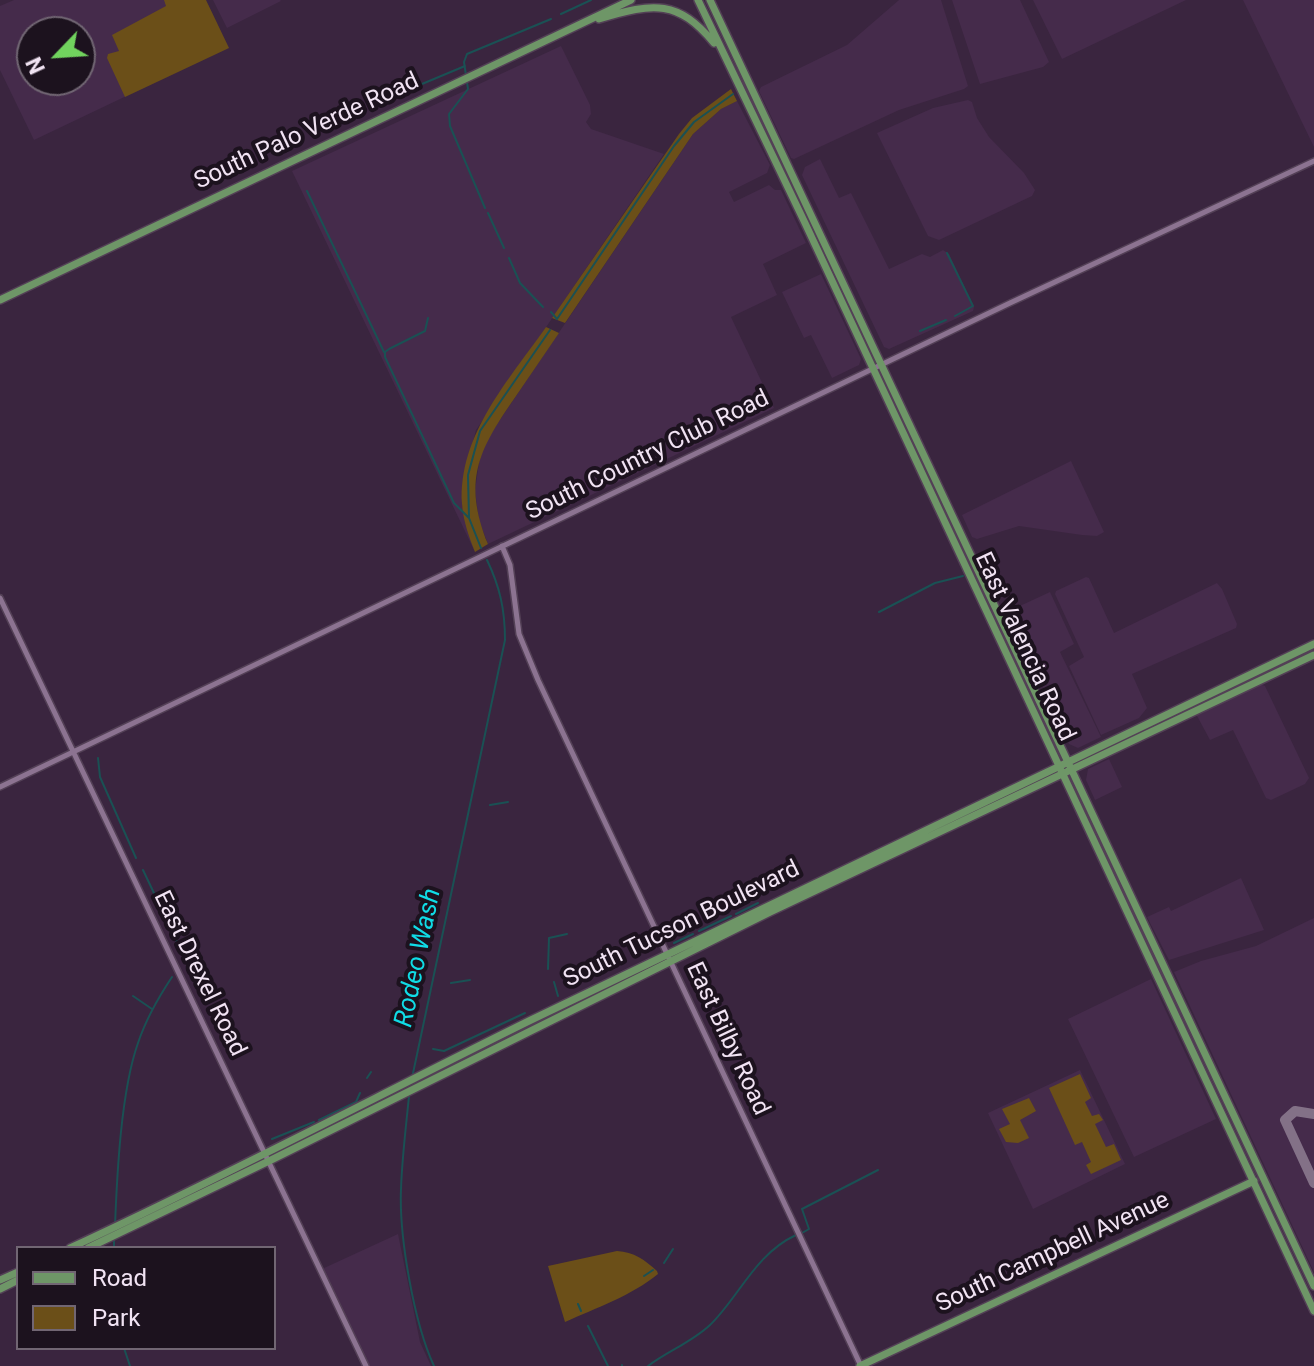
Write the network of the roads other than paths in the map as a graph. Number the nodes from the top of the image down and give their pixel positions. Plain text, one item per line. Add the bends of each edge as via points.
1 (631, 0) edge
2 (698, 0) edge
3 (710, 0) edge
4 (570, 28) junction
5 (735, 76) junction
6 (1314, 161) edge
7 (790, 168) junction
8 (781, 172) junction
9 (0, 300) edge
10 (883, 364) junction
11 (873, 368) junction
12 (929, 465) junction
13 (920, 469) junction
14 (502, 546) junction
15 (969, 551) junction
16 (959, 556) junction
17 (0, 598) edge
18 (1314, 644) edge
19 (1314, 655) edge
20 (1019, 659) junction
21 (1010, 663) junction
22 (74, 752) junction
23 (1069, 765) junction
24 (1060, 769) junction
25 (0, 787) edge
26 (1114, 861) junction
27 (1104, 866) junction
28 (669, 958) junction
29 (410, 1085) junction
30 (267, 1158) junction
31 (1263, 1176) junction
32 (1252, 1181) junction
33 (114, 1232) junction
34 (76, 1246) edge
35 (91, 1246) edge
36 (1309, 1276) junction
37 (1300, 1281) junction
38 (1314, 1286) edge
39 (1314, 1311) edge
40 (366, 1366) edge
41 (861, 1366) edge

1 - 4 main road, South Palo Verde Road
2 - 5 main road, East Valencia Road
3 - 7 main road, East Valencia Road
4 - 5 main road via 649,3 671,3 702,24
4 - 9 main road, South Palo Verde Road
5 - 8 main road, East Valencia Road
6 - 10 street, South Country Club Road
7 - 8 main road
7 - 10 main road, East Valencia Road
8 - 11 main road, East Valencia Road
10 - 11 street, South Country Club Road
10 - 12 main road, East Valencia Road
11 - 13 main road, East Valencia Road
11 - 14 street, South Country Club Road
12 - 13 main road
12 - 15 main road, East Valencia Road
13 - 16 main road, East Valencia Road
14 - 22 street, South Country Club Road
14 - 28 street, East Bilby Road via 510,565 519,634
15 - 16 main road
15 - 20 main road, East Valencia Road
16 - 21 main road, East Valencia Road
17 - 22 street, East Drexel Road
18 - 23 main road, South Tucson Boulevard
19 - 23 main road, South Tucson Boulevard
20 - 21 main road
20 - 23 main road, East Valencia Road
21 - 24 main road, East Valencia Road
22 - 25 street, South Country Club Road
22 - 30 street, East Drexel Road
23 - 24 main road, South Tucson Boulevard
23 - 26 main road, East Valencia Road
24 - 27 main road, East Valencia Road
24 - 28 main road, South Tucson Boulevard
26 - 27 main road
26 - 31 main road, East Valencia Road
27 - 32 main road, East Valencia Road
28 - 29 main road, South Tucson Boulevard
28 - 29 main road, South Tucson Boulevard via 415,1078
28 - 41 street, East Bilby Road
29 - 30 main road, South Tucson Boulevard
29 - 30 main road, South Tucson Boulevard
30 - 33 main road, South Tucson Boulevard
30 - 40 street, East Drexel Road
31 - 32 main road, South Campbell Avenue
31 - 36 main road, East Valencia Road
32 - 37 main road, East Valencia Road
32 - 41 main road, South Campbell Avenue
33 - 34 main road, South Tucson Boulevard
33 - 35 main road, South Tucson Boulevard
36 - 37 main road
36 - 38 main road, East Valencia Road
37 - 39 main road, East Valencia Road

